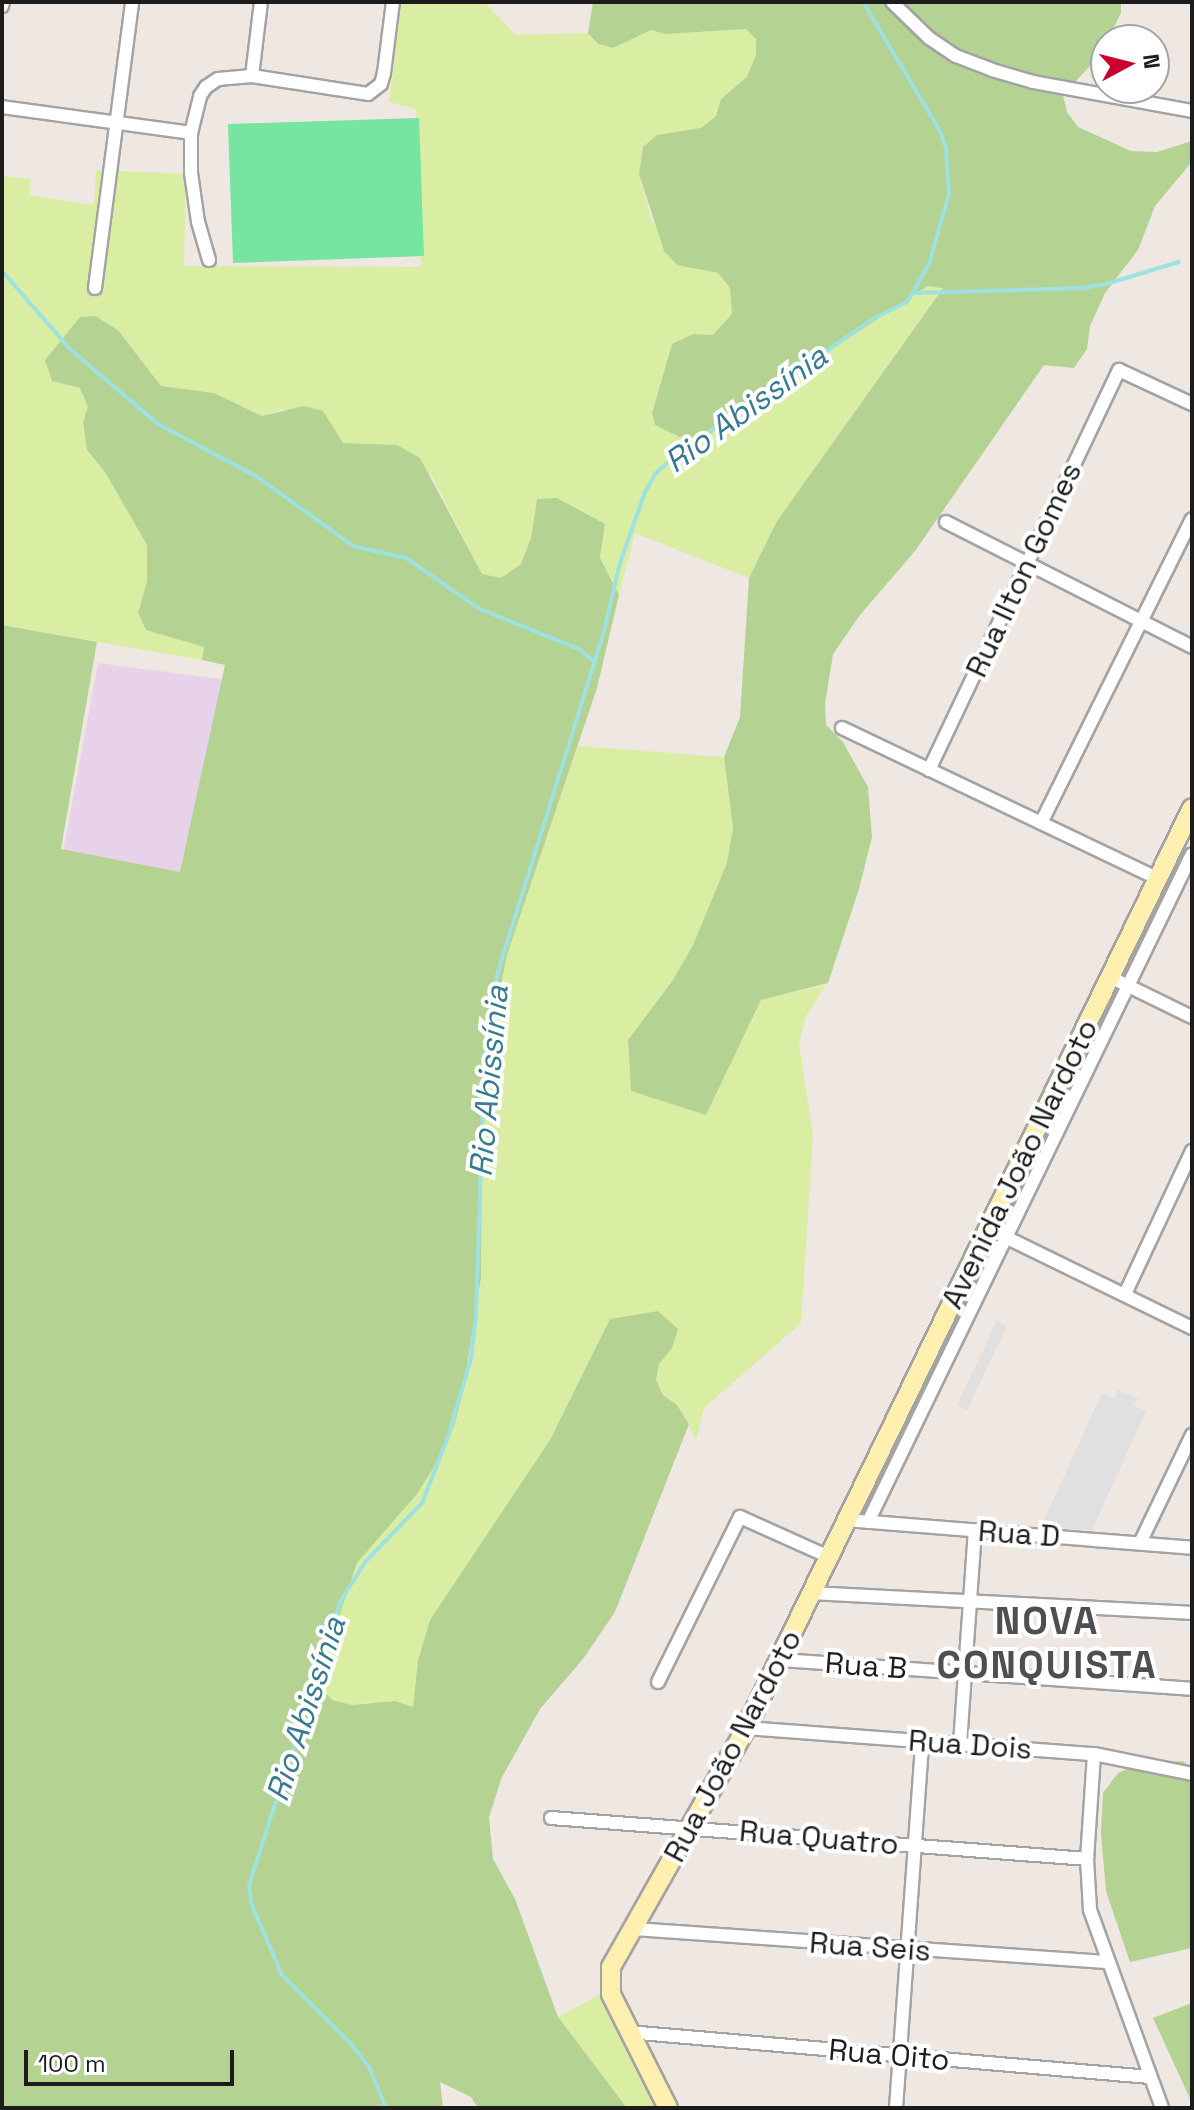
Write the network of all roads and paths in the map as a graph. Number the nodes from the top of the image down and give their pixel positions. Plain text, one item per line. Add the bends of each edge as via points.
1 (132, 2) edge
2 (261, 2) edge
3 (393, 2) edge
4 (892, 2) edge
5 (252, 76) junction
6 (2, 107) edge
7 (1192, 111) edge
8 (118, 123) junction
9 (191, 133) junction
10 (209, 260) dead end
11 (95, 288) dead end
12 (1192, 404) edge
13 (1192, 519) edge
14 (946, 522) dead end
15 (1026, 564) junction
16 (1141, 623) junction
17 (1192, 647) edge
18 (842, 728) dead end
19 (929, 770) junction
20 (1192, 808) edge
21 (1041, 823) junction
22 (1192, 854) edge
23 (1158, 879) junction
24 (1110, 977) junction
25 (1129, 986) junction
26 (1192, 1017) edge
27 (1192, 1151) edge
28 (989, 1229) junction
29 (1008, 1238) junction
30 (1125, 1294) junction
31 (1192, 1328) edge
32 (1192, 1435) edge
33 (846, 1520) junction
34 (868, 1522) junction
35 (975, 1531) junction
36 (1140, 1543) junction
37 (1192, 1548) edge
38 (829, 1557) junction
39 (812, 1593) junction
40 (971, 1602) junction
41 (1192, 1613) edge
42 (780, 1660) junction
43 (965, 1673) junction
44 (658, 1682) dead end
45 (1192, 1689) edge
46 (746, 1728) junction
47 (922, 1741) junction
48 (960, 1744) junction
49 (1094, 1754) junction
50 (1192, 1774) edge
51 (551, 1818) dead end
52 (693, 1827) junction
53 (915, 1847) junction
54 (1087, 1859) junction
55 (633, 1929) junction
56 (907, 1950) junction
57 (1107, 1962) junction
58 (628, 2032) junction
59 (900, 2056) junction
60 (1150, 2077) junction
61 (668, 2108) edge
62 (896, 2108) edge
63 (1162, 2108) edge

1 - 8 street
2 - 5 street
3 - 5 street via 384,73 375,90 358,95
4 - 7 street via 956,56 1033,82
5 - 9 street via 218,79 206,87
6 - 8 street
8 - 9 street
8 - 11 street
9 - 10 street via 198,222
12 - 15 street, Rua Ilton Gomes via 1119,370
13 - 16 street
14 - 15 street
15 - 16 street
15 - 19 street, Rua Ilton Gomes
16 - 17 street
16 - 21 street
18 - 19 street
19 - 21 street
20 - 23 street, Avenida João Nardoto
21 - 23 street
22 - 25 street, Avenida João Nardoto
23 - 24 street, Avenida João Nardoto
24 - 25 street
24 - 28 street, Avenida João Nardoto
25 - 26 street
25 - 29 street, Avenida João Nardoto
27 - 30 street
28 - 29 street
28 - 33 street, Avenida João Nardoto
29 - 30 street
29 - 34 street, Avenida João Nardoto
30 - 31 street
32 - 36 street
33 - 34 street, Rua D
33 - 38 street, Rua João Nardoto
34 - 35 street, Rua D
35 - 36 street, Rua D
35 - 40 street
36 - 37 street, Rua D
38 - 39 street, Rua João Nardoto
38 - 44 street via 740,1517
39 - 40 street
39 - 42 street, Rua João Nardoto
40 - 41 street
40 - 43 street
42 - 43 street, Rua B
42 - 46 street, Rua João Nardoto
43 - 45 street, Rua B
43 - 48 street
46 - 47 street, Rua Dois
46 - 52 street, Rua João Nardoto
47 - 48 street, Rua Dois
47 - 53 street
48 - 49 street, Rua Dois
49 - 50 street, Rua Dois
49 - 54 street
51 - 52 street, Rua Quatro
52 - 53 street, Rua Quatro
52 - 55 street, Rua João Nardoto
53 - 54 street, Rua Quatro
53 - 56 street
54 - 57 street via 1090,1910
55 - 56 street, Rua Seis
55 - 58 street, Rua João Nardoto via 611,1967 611,1994
56 - 57 street, Rua Seis
56 - 59 street
57 - 60 street
58 - 59 street, Rua Oito
58 - 61 street
59 - 60 street, Rua Oito
59 - 62 street
60 - 63 street

